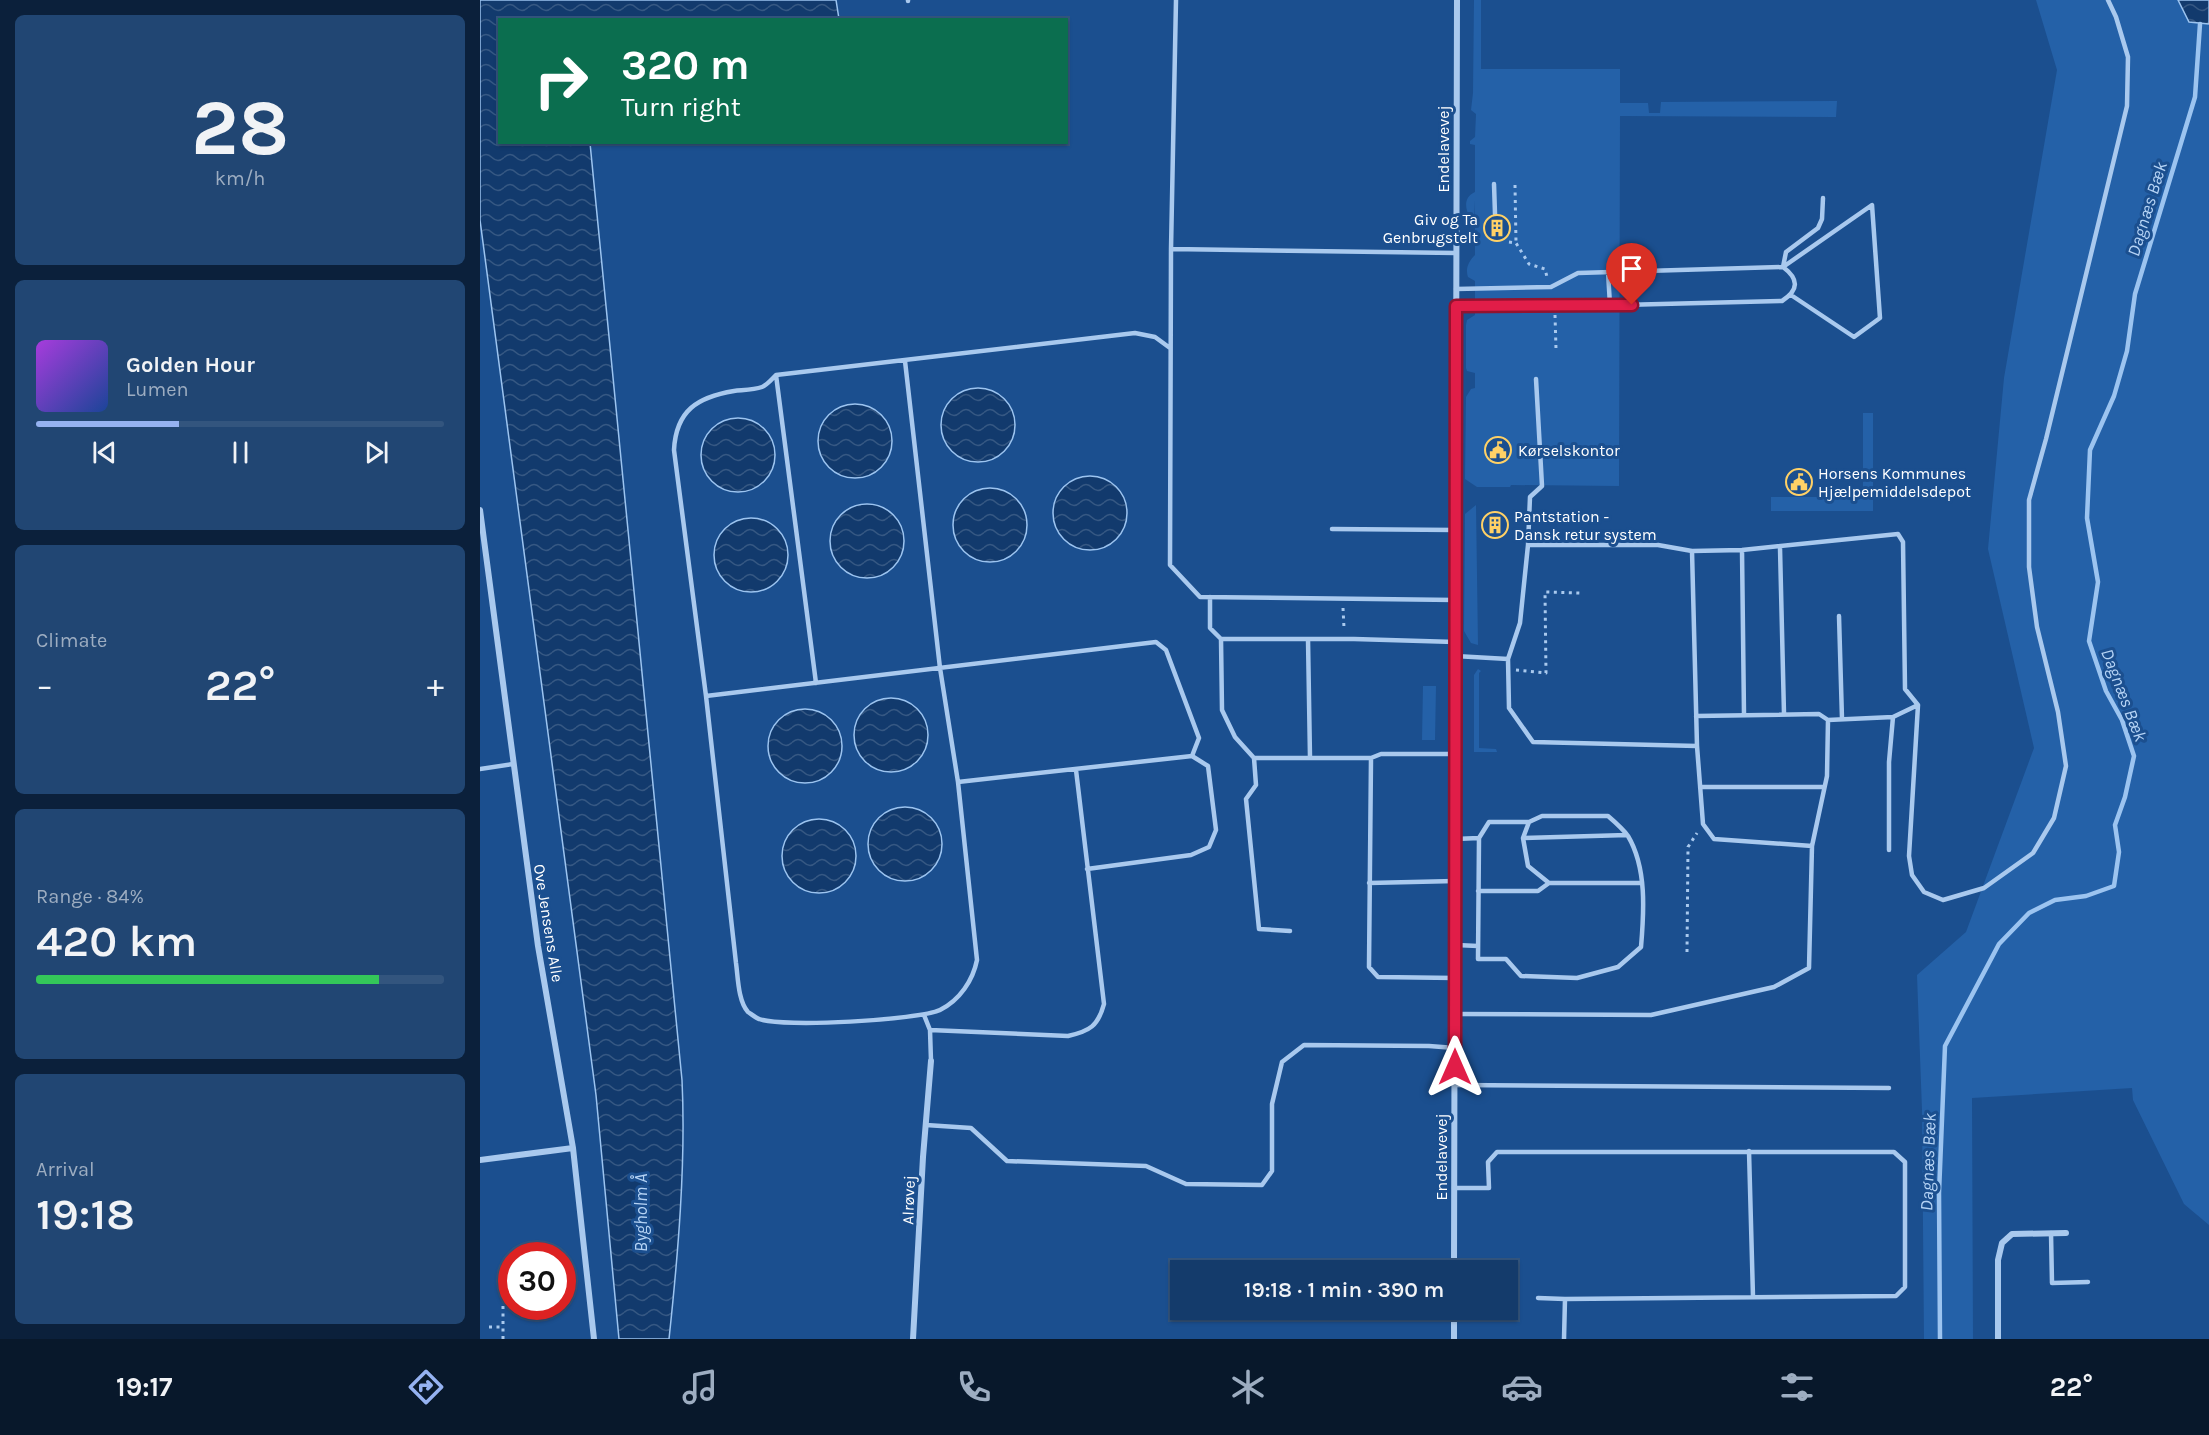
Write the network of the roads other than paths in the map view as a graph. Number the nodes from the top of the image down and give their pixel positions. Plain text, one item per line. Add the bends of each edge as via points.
1 (1176, 0) edge
2 (1457, 0) edge
3 (2108, 0) edge
4 (1494, 184) dead end
5 (1823, 198) dead end
6 (1495, 214) dead end
7 (1170, 249) junction
8 (1456, 253) junction
9 (1783, 267) junction
10 (1608, 272) junction
11 (1456, 289) junction
12 (1791, 295) junction
13 (1610, 305) junction
14 (1456, 306) junction
15 (1170, 348) junction
16 (905, 361) junction
17 (776, 375) junction
18 (1536, 379) dead end
19 (480, 510) edge
20 (1332, 529) dead end
21 (1455, 530) junction
22 (1528, 544) junction
23 (1780, 548) junction
24 (1742, 550) junction
25 (1692, 551) junction
26 (1210, 597) junction
27 (1455, 600) junction
28 (1839, 616) dead end
29 (1221, 639) junction
30 (1308, 639) junction
31 (1455, 642) junction
32 (1455, 656) junction
33 (1508, 659) junction
34 (940, 668) junction
35 (816, 683) junction
36 (706, 696) junction
37 (1918, 705) junction
38 (1784, 714) junction
39 (1744, 715) junction
40 (1696, 716) junction
41 (1893, 717) junction
42 (1842, 719) junction
43 (1828, 720) junction
44 (1697, 746) junction
45 (1455, 754) junction
46 (1192, 756) junction
47 (1254, 758) junction
48 (1310, 758) junction
49 (1371, 758) junction
50 (513, 764) junction
51 (480, 769) edge
52 (1076, 770) junction
53 (958, 782) junction
54 (1700, 787) junction
55 (1824, 787) junction
56 (1529, 822) junction
57 (1627, 835) junction
58 (1479, 838) junction
59 (1523, 838) junction
60 (1455, 839) junction
61 (1812, 846) junction
62 (1889, 850) dead end
63 (1087, 869) junction
64 (1455, 881) junction
65 (1369, 883) junction
66 (1549, 883) junction
67 (1641, 883) junction
68 (1478, 891) junction
69 (1290, 931) dead end
70 (1456, 945) junction
71 (1478, 946) junction
72 (1455, 978) junction
73 (1455, 1014) junction
74 (924, 1015) junction
75 (930, 1030) junction
76 (1455, 1048) junction
77 (932, 1061) joint
78 (1455, 1085) junction
79 (1889, 1088) dead end
80 (926, 1125) junction
81 (573, 1148) junction
82 (1749, 1151) junction
83 (480, 1160) edge
84 (1454, 1188) junction
85 (2050, 1233) junction
86 (2066, 1233) dead end
87 (1454, 1260) edge
88 (2088, 1282) dead end
89 (1753, 1297) junction
90 (1538, 1298) dead end
91 (1565, 1299) junction
92 (1454, 1320) edge
93 (594, 1339) edge
94 (914, 1339) edge
95 (1454, 1339) edge
96 (1564, 1339) edge
97 (1998, 1339) edge

1 - 7 lane
2 - 8 street, Endelavevej
3 - 37 lane via 2128,57 2127,106 2029,500 2030,567 2037,627 2058,712 2066,766 2054,818 2032,853 1984,888 1943,900 1924,892 1912,875
4 - 6 lane
5 - 9 lane via 1818,228 1786,252
7 - 8 lane
7 - 15 lane
8 - 11 street, Endelavevej
9 - 10 lane
9 - 12 lane via 1792,274 1795,284
9 - 12 lane via 1872,205 1880,318 1854,338
10 - 11 lane via 1578,273 1551,287
10 - 13 lane
11 - 14 street, Endelavevej
12 - 13 lane via 1782,301
13 - 14 lane
14 - 21 street, Endelavevej
15 - 16 lane via 1155,337 1135,333
15 - 26 lane via 1170,566 1200,597
16 - 17 lane
16 - 34 lane
17 - 35 lane
17 - 36 lane via 763,387 712,395 694,405 675,434
18 - 22 lane via 1542,486 1530,497
19 - 50 street, Ove Jensens Alle
20 - 21 lane
21 - 27 street, Endelavevej
22 - 25 lane via 1658,545
22 - 33 lane via 1520,624
23 - 24 lane
23 - 37 lane via 1898,534 1903,542 1905,689
23 - 38 lane
24 - 25 lane
24 - 39 lane
25 - 40 lane
26 - 27 lane
26 - 29 lane via 1210,628
27 - 31 street, Endelavevej
28 - 42 lane
29 - 30 lane
29 - 47 lane via 1222,710 1235,737
30 - 31 lane
30 - 48 lane
31 - 32 street, Endelavevej
32 - 33 lane
32 - 45 street, Endelavevej
33 - 44 lane via 1509,708 1533,742
34 - 35 lane
34 - 46 lane via 1156,642 1166,650 1199,738
34 - 53 lane
35 - 36 lane
36 - 74 lane via 736,963 747,1010 758,1019 780,1023
37 - 41 lane
38 - 39 lane
38 - 43 lane via 1819,714
39 - 40 lane
40 - 44 lane
41 - 42 lane
41 - 62 lane
42 - 43 lane
43 - 55 lane
44 - 54 lane
45 - 49 lane via 1381,754
45 - 60 street, Endelavevej
46 - 52 lane
46 - 63 lane via 1208,766 1216,830 1209,848 1191,855
47 - 48 lane
47 - 69 lane via 1256,785 1246,799 1259,929
48 - 49 lane
49 - 65 lane
50 - 51 lane
50 - 81 street, Ove Jensens Alle via 538,946
52 - 53 lane
52 - 63 lane
53 - 74 lane via 977,960 967,986 954,1001
54 - 55 lane
54 - 61 lane via 1703,824 1714,839
55 - 61 lane
56 - 57 lane via 1542,816 1608,816
56 - 58 lane via 1489,822
56 - 59 lane
57 - 59 lane
57 - 67 lane
58 - 60 lane
58 - 68 lane
59 - 66 lane via 1528,866
60 - 64 street, Endelavevej
61 - 73 lane via 1809,968 1774,987 1651,1015
63 - 75 lane via 1104,1004 1096,1024 1068,1036
64 - 65 lane
64 - 70 street, Endelavevej
65 - 72 lane via 1369,967 1377,977
66 - 67 lane
66 - 68 lane via 1538,891
67 - 71 lane via 1641,947 1618,967 1577,978 1521,976 1506,959 1478,959
68 - 71 lane
70 - 71 lane
70 - 72 street, Endelavevej
72 - 73 street, Endelavevej
73 - 76 street, Endelavevej
74 - 75 lane
75 - 77 lane
76 - 78 street, Endelavevej
76 - 80 lane via 1304,1045 1282,1062 1272,1104 1272,1171 1262,1185 1186,1184 1146,1166 1007,1161 971,1128
77 - 80 street, Alrøvej
78 - 79 lane
78 - 84 street, Endelavevej
80 - 94 street, Alrøvej
81 - 83 street
81 - 93 street, Ove Jensens Alle
82 - 84 lane via 1497,1152 1488,1162 1489,1188
82 - 89 lane
82 - 89 lane via 1894,1152 1905,1162 1905,1287 1896,1296
84 - 87 street, Endelavevej
85 - 86 street
85 - 88 lane via 2052,1283
85 - 97 street via 2012,1234 2002,1243 1998,1260
89 - 91 lane
90 - 91 lane
91 - 96 lane
92 - 95 street

